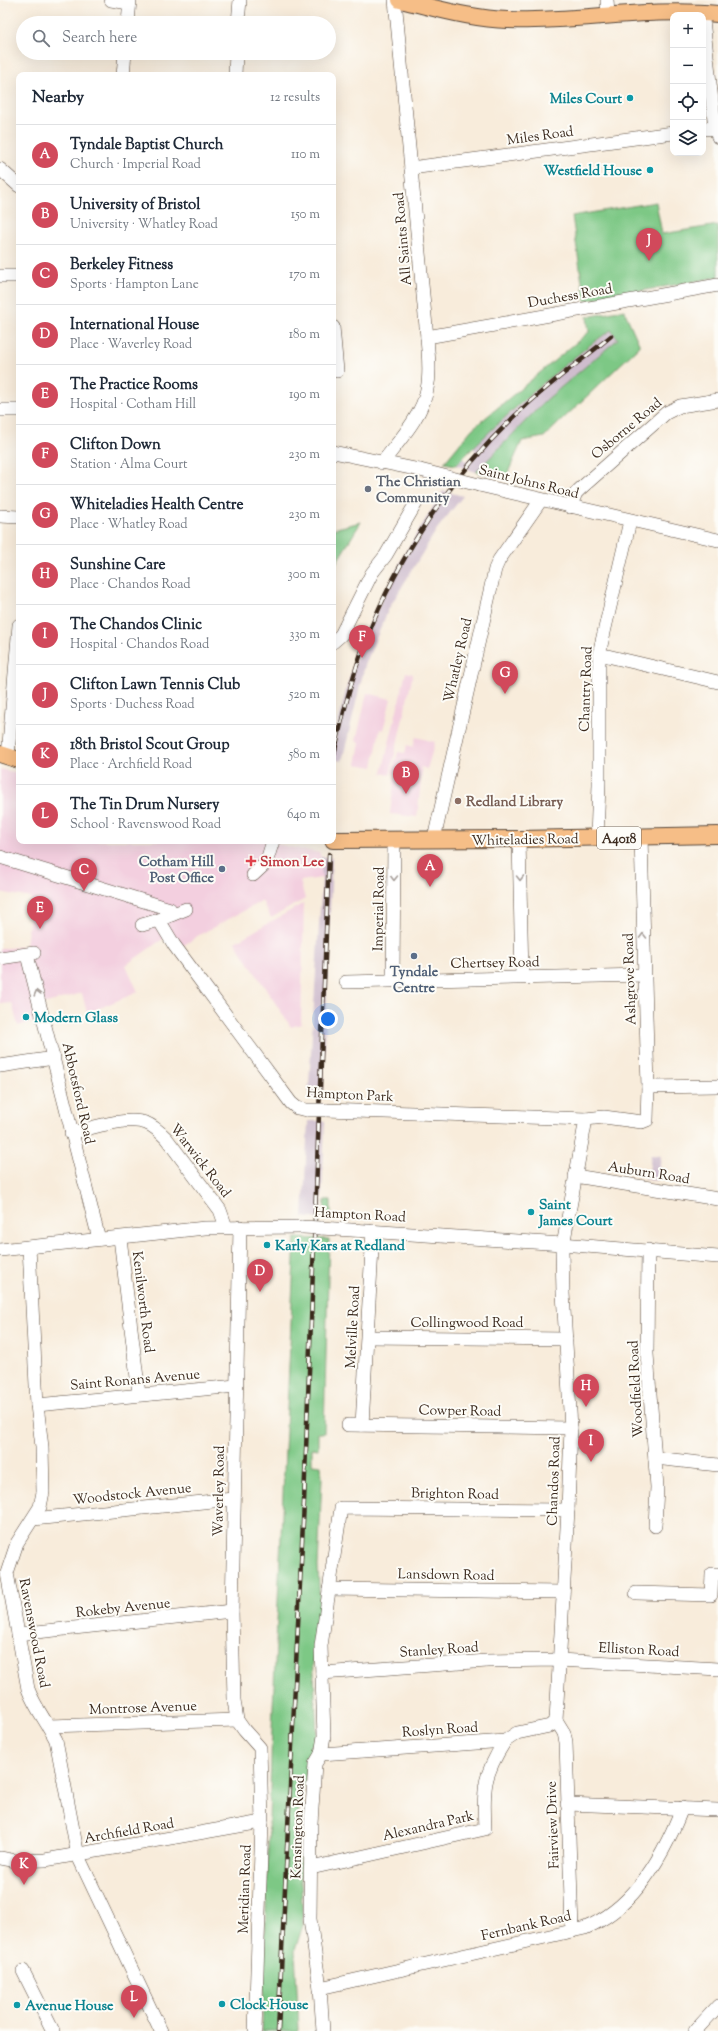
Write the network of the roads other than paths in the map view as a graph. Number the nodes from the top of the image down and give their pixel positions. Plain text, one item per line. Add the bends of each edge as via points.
1 (111, 0) edge
2 (240, 0) edge
3 (395, 0) edge
4 (400, 0) edge
5 (130, 2) edge
6 (607, 7) edge
7 (687, 12) edge
8 (706, 15) edge
9 (129, 16) edge
10 (239, 16) edge
11 (124, 60) edge
12 (236, 60) edge
13 (123, 72) edge
14 (235, 72) edge
15 (712, 131) edge
16 (670, 133) edge
17 (411, 168) junction
18 (0, 170) edge
19 (16, 183) edge
20 (0, 276) edge
21 (16, 276) edge
22 (718, 286) edge
23 (427, 337) junction
24 (336, 360) edge
25 (337, 371) dead end
26 (718, 400) edge
27 (0, 410) edge
28 (16, 410) edge
29 (336, 453) edge
30 (382, 463) junction
31 (541, 500) junction
32 (416, 503) dead end
33 (570, 507) junction
34 (0, 516) edge
35 (16, 517) edge
36 (630, 521) junction
37 (718, 540) edge
38 (336, 639) edge
39 (599, 654) junction
40 (16, 665) edge
41 (718, 682) edge
42 (9, 757) edge
43 (718, 835) edge
44 (597, 838) junction
45 (641, 838) junction
46 (394, 839) junction
47 (434, 839) junction
48 (519, 839) junction
49 (336, 840) edge
50 (272, 844) edge
51 (0, 857) edge
52 (253, 874) dead end
53 (186, 909) dead end
54 (173, 914) junction
55 (159, 920) junction
56 (142, 925) dead end
57 (0, 958) edge
58 (644, 975) junction
59 (522, 977) junction
60 (393, 980) junction
61 (346, 982) dead end
62 (54, 1058) junction
63 (0, 1066) edge
64 (648, 1086) junction
65 (718, 1086) edge
66 (586, 1119) junction
67 (647, 1120) joint
68 (72, 1133) junction
69 (575, 1176) junction
70 (718, 1199) edge
71 (226, 1227) junction
72 (240, 1227) junction
73 (373, 1231) junction
74 (120, 1238) junction
75 (99, 1239) junction
76 (562, 1244) junction
77 (29, 1247) junction
78 (0, 1250) edge
79 (648, 1250) junction
80 (718, 1257) edge
81 (368, 1337) junction
82 (566, 1339) junction
83 (236, 1386) junction
84 (139, 1394) junction
85 (37, 1405) junction
86 (348, 1425) dead end
87 (362, 1425) junction
88 (571, 1428) junction
89 (655, 1458) junction
90 (718, 1465) edge
91 (233, 1499) junction
92 (340, 1508) joint
93 (568, 1510) junction
94 (33, 1519) junction
95 (655, 1526) dead end
96 (718, 1574) edge
97 (329, 1589) junction
98 (563, 1592) junction
99 (636, 1593) dead end
100 (232, 1611) junction
101 (18, 1634) junction
102 (559, 1660) junction
103 (718, 1669) edge
104 (322, 1673) junction
105 (237, 1720) junction
106 (556, 1720) junction
107 (49, 1726) junction
108 (506, 1741) junction
109 (260, 1748) joint
110 (321, 1754) junction
111 (567, 1804) junction
112 (682, 1808) junction
113 (718, 1810) edge
114 (262, 1822) junction
115 (78, 1856) junction
116 (0, 1858) edge
117 (311, 1868) junction
118 (572, 1930) junction
119 (23, 1971) dead end
120 (320, 1988) junction
121 (718, 2006) edge
122 (53, 2031) edge
123 (161, 2031) edge
124 (255, 2031) edge
125 (323, 2031) edge
126 (696, 2031) edge

1 - 5 street
2 - 10 street
3 - 17 street, All Saints Road
4 - 6 main road via 480,18 509,20
5 - 9 street
6 - 7 main road
8 - 15 street
11 - 13 street
12 - 14 street
16 - 17 street, Miles Road
17 - 23 street, All Saints Road
18 - 19 street
20 - 21 street
22 - 23 street, Duchess Road
23 - 30 street, All Saints Road via 429,374 421,407 405,434
24 - 25 street
26 - 33 street, Osborne Road via 680,406 666,413 580,489
27 - 28 street
29 - 30 street, Saint Johns Road
30 - 31 street, Saint Johns Road, bridge
31 - 33 street, Saint Johns Road
31 - 47 street, Whatley Road via 495,569
32 - 38 street via 386,555 372,573 341,635
33 - 36 street, Saint Johns Road
34 - 35 street
36 - 37 street, Saint Johns Road
36 - 39 street, Chantry Road
39 - 41 street
39 - 44 street, Chantry Road
40 - 42 street
43 - 45 main road, Whiteladies Road / A4018
44 - 45 main road, Whiteladies Road / A4018
44 - 48 main road, Whiteladies Road / A4018
58 -> 45 street, Ashgrove Road
46 - 47 main road, Whiteladies Road / A4018
46 - 49 main road, Whiteladies Road / A4018
46 -> 60 street, Imperial Road
47 - 48 main road, Whiteladies Road / A4018
48 -> 59 street
50 - 52 street via 266,863
51 - 54 street via 170,909
53 - 54 street
54 - 55 street
55 - 56 street
55 - 66 street, Hampton Park, bridge via 174,945 290,1103 297,1108
62 -> 57 street, Abbotsford Road via 30,954
58 - 59 street, Chertsey Road
58 - 64 street, Ashgrove Road
59 - 60 street, Chertsey Road
60 - 61 street, Chertsey Road
62 - 63 street
62 - 68 street, Abbotsford Road
64 - 65 street
64 - 67 street, Ashgrove Road
66 - 67 street, Hampton Park via 604,1117 642,1122
66 - 69 street
68 - 71 street, Warwick Road via 126,1121 146,1123 166,1138 220,1210
68 - 75 street, Abbotsford Road
69 - 70 street, Auburn Road
69 - 76 street
71 - 72 street, Hampton Road
71 - 74 street, Hampton Road
72 - 73 street, Hampton Road, bridge
72 - 83 street, Waverley Road
73 - 76 street, Hampton Road
73 - 81 street, Melville Road
74 - 75 street, Hampton Road
74 - 84 street, Kenilworth Road
75 - 77 street, Hampton Road
76 - 79 street, Hampton Road
76 - 82 street, Chandos Road
77 - 78 street, Hampton Road
77 - 85 street, Ravenswood Road
79 - 80 street, Hampton Road
79 - 89 street, Woodfield Road via 647,1354
81 - 82 street, Collingwood Road
81 - 87 street, Melville Road
82 - 88 street, Chandos Road
83 - 84 street, Saint Ronans Avenue
83 - 91 street, Waverley Road
84 - 85 street, Saint Ronans Avenue
85 - 94 street, Ravenswood Road via 42,1447 43,1492 40,1507
86 - 87 street, Cowper Road
87 - 88 street, Cowper Road
88 - 93 street, Chandos Road
89 - 90 street
89 - 95 street, Woodfield Road
91 - 94 street, Woodstock Avenue
91 - 100 street, Waverley Road
92 - 93 street, Brighton Road
92 - 97 street, Kensington Road
93 - 98 street, Chandos Road
94 - 101 street, Ravenswood Road via 17,1543 7,1573
96 - 99 street via 712,1574 711,1595
97 - 98 street, Lansdown Road
97 - 104 street, Kensington Road via 321,1646
98 - 102 street, Chandos Road
100 - 101 street, Rokeby Avenue
100 - 105 street, Waverley Road via 234,1700
101 - 107 street, Ravenswood Road via 33,1704
102 - 103 street, Elliston Road
102 - 104 street, Stanley Road via 487,1661
102 - 106 street, Chandos Road
104 - 110 street, Kensington Road via 324,1736
105 - 107 street, Montrose Avenue
105 - 109 street, Waverley Road
106 - 108 street, Roslyn Road via 550,1726 517,1733
106 - 111 street, Fairview Drive via 566,1742
107 - 115 street, Ravenswood Road via 56,1740
108 - 110 street, Roslyn Road
108 - 117 street, Alexandra Park via 492,1761 483,1793 485,1829
109 - 114 street, Meridian Road
110 - 117 street, Kensington Road via 315,1764
111 - 112 street
111 - 118 street, Fairview Drive
112 - 113 street
112 - 118 street, Fernbank Road via 670,1839 648,1873 624,1902 597,1923
114 - 115 street, Archfield Road
114 - 124 street, Meridian Road
115 - 116 street, Archfield Road via 26,1861
115 - 123 street, Ravenswood Road
117 - 120 street, Kensington Road via 310,1919
118 - 120 street, Fernbank Road
119 - 122 street
120 - 125 street, Kensington Road
121 - 126 street

